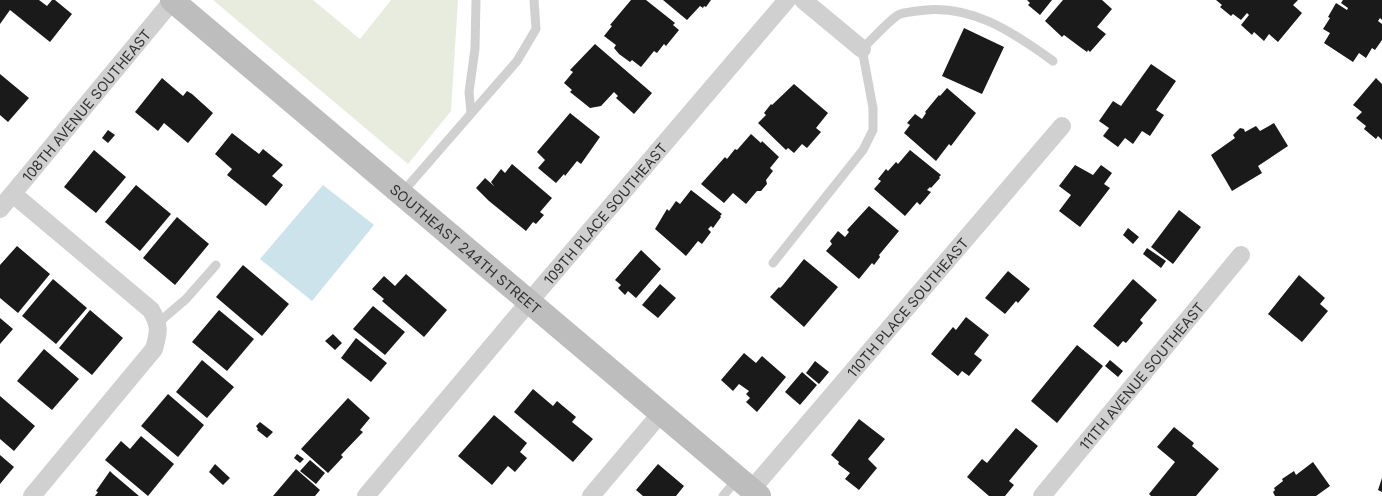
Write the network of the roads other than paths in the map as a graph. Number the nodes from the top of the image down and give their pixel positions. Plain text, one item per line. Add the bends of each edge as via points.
1 (172, 0) edge
2 (476, 0) edge
3 (534, 0) edge
4 (787, 0) edge
5 (803, 0) edge
6 (862, 49) junction
7 (1053, 61) dead end
8 (471, 113) junction
9 (1062, 126) dead end
10 (13, 194) junction
11 (401, 194) junction
12 (0, 209) edge
13 (1241, 255) dead end
14 (772, 263) dead end
15 (216, 265) dead end
16 (529, 302) junction
17 (158, 323) junction
18 (661, 413) junction
19 (750, 488) edge
20 (32, 496) edge
21 (366, 496) edge
22 (591, 496) edge
23 (723, 496) edge
24 (1042, 496) edge

1 - 10 street, 108TH AVENUE SOUTHEAST
1 - 11 street, SOUTHEAST 244TH STREET
2 - 8 lane via 475,49 469,92
3 - 8 lane via 536,29 517,61
4 - 16 street, 109TH PLACE SOUTHEAST
5 - 6 street
6 - 7 lane via 900,14 928,9 954,10 984,18 1015,34
6 - 14 lane via 873,108 873,130 863,150
8 - 11 lane
9 - 19 street, 110TH PLACE SOUTHEAST
10 - 12 street, 108TH AVENUE SOUTHEAST
10 - 17 street via 151,310
11 - 16 street, SOUTHEAST 244TH STREET
13 - 24 street, 111TH AVENUE SOUTHEAST
15 - 17 lane via 186,300
16 - 18 street, SOUTHEAST 244TH STREET
16 - 21 street, 109TH PLACE SOUTHEAST
17 - 20 street via 154,349
18 - 19 street, SOUTHEAST 244TH STREET
18 - 22 street
19 - 23 lane

